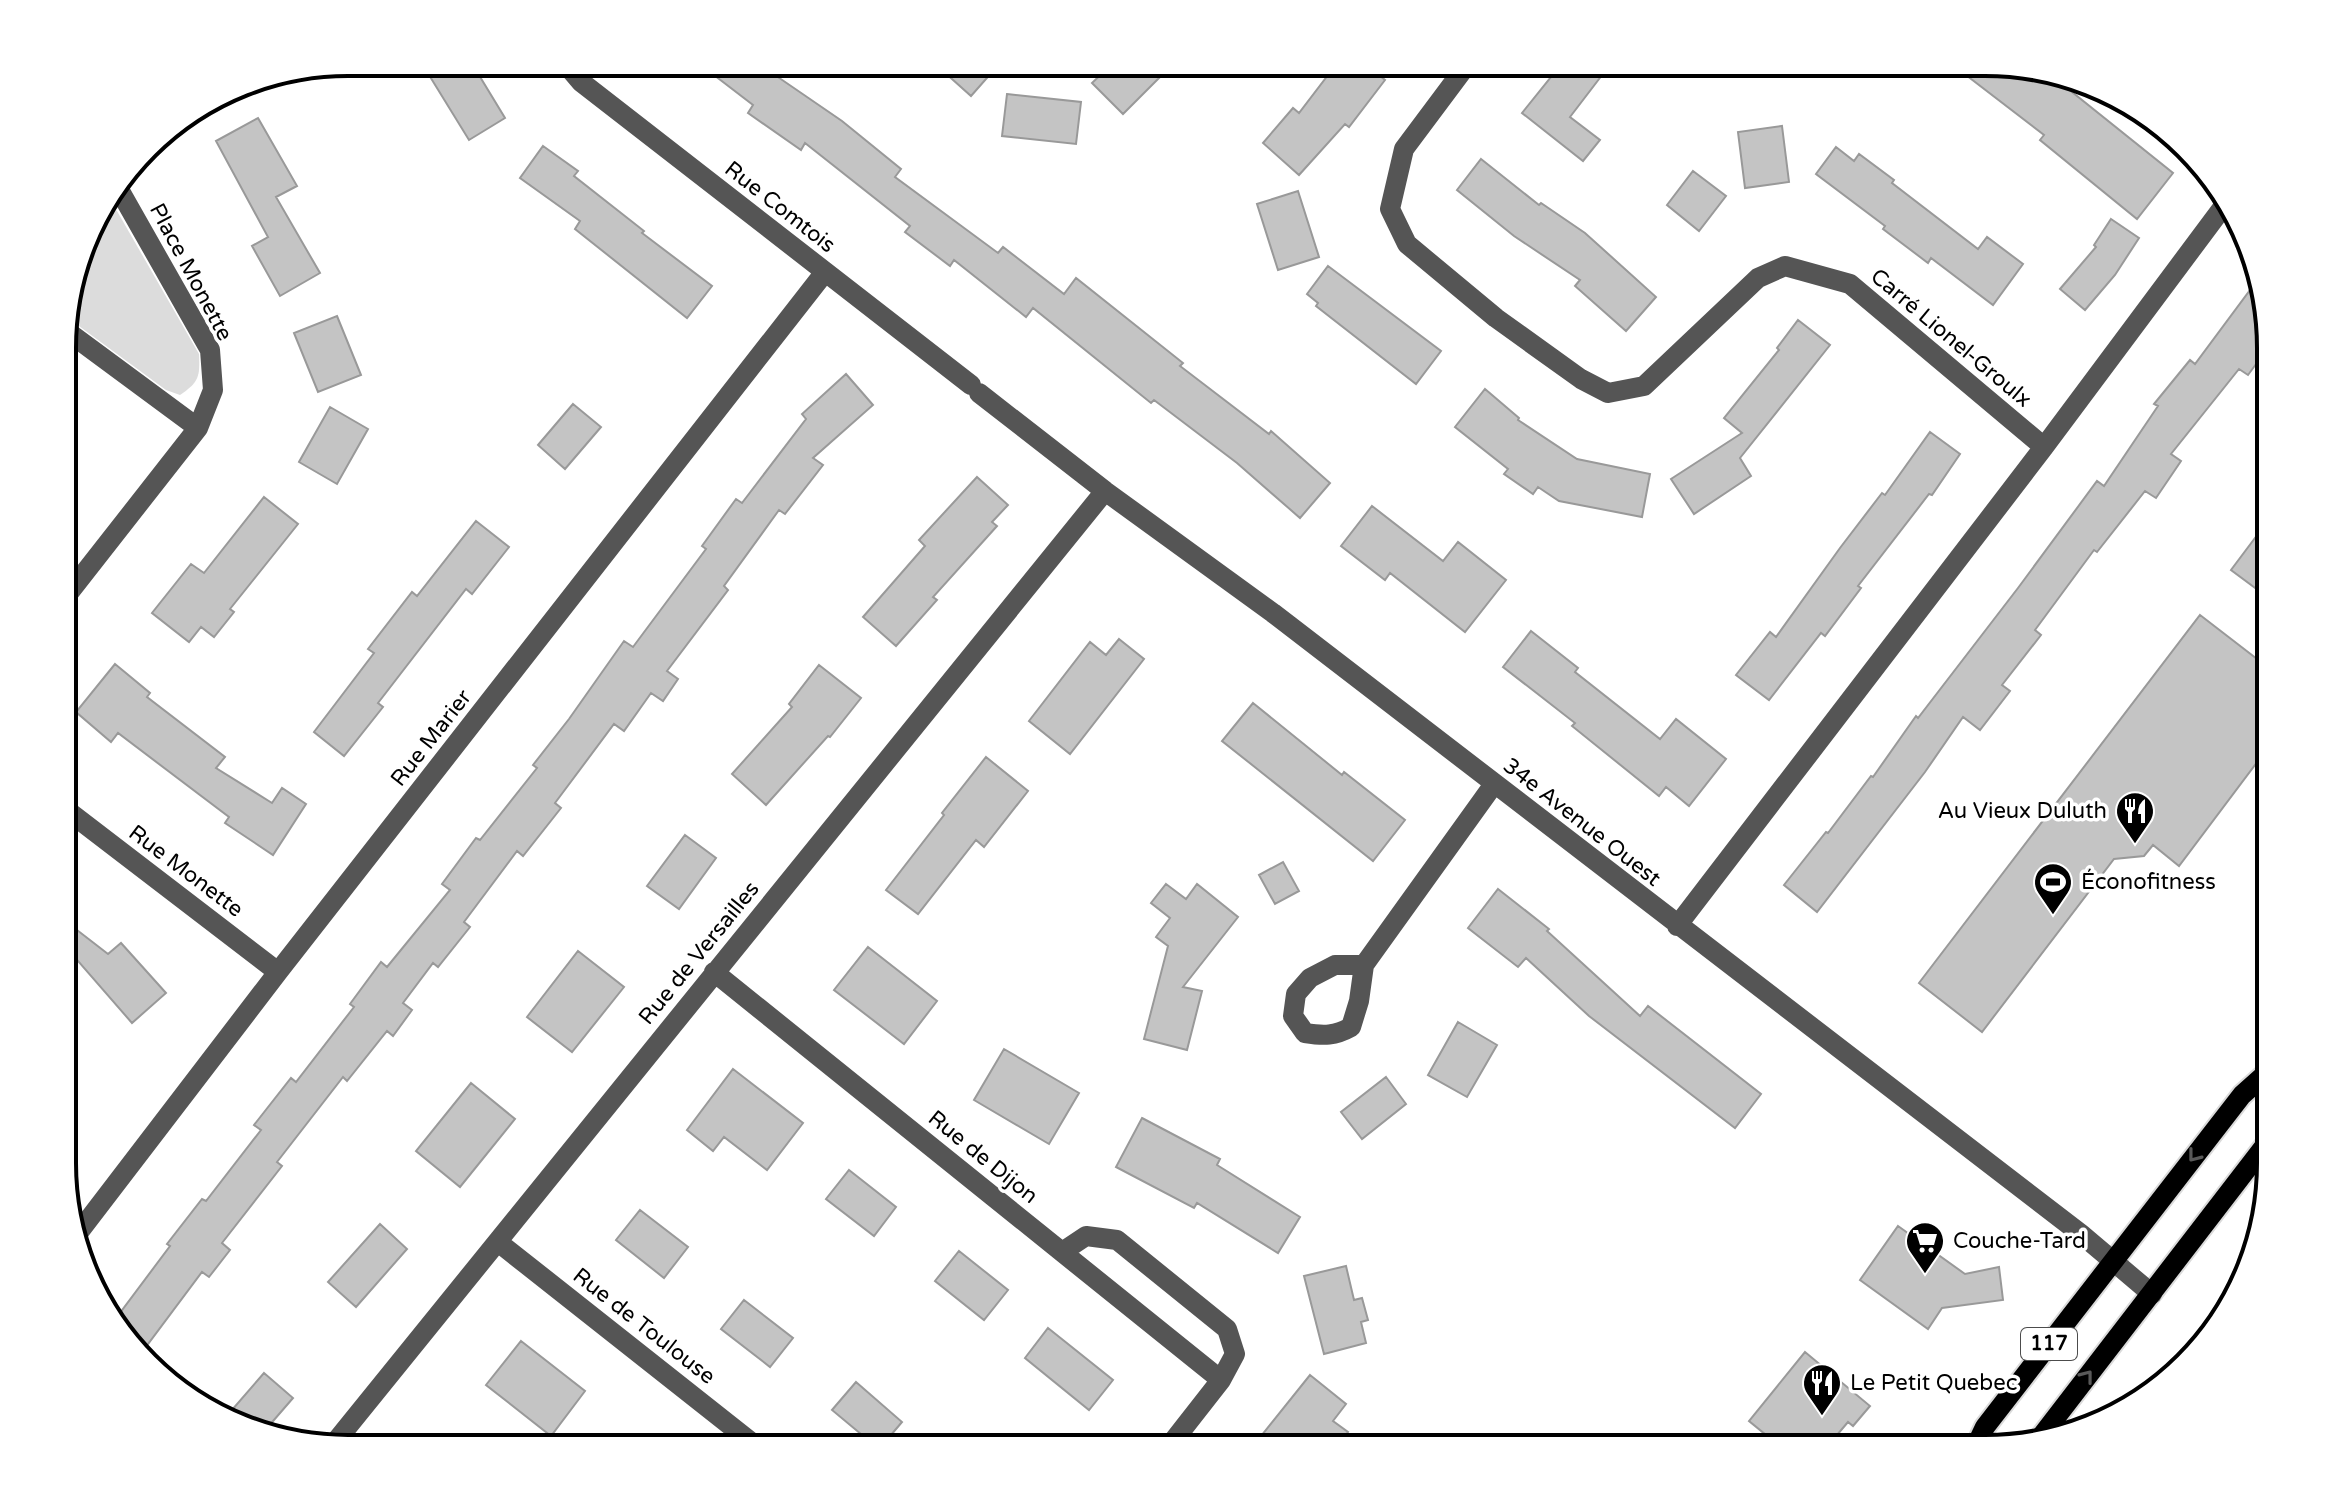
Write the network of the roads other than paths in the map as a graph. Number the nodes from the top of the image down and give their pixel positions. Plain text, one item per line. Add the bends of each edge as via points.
1 (1458, 76) edge
2 (577, 77) edge
3 (123, 196) edge
4 (2220, 211) edge
5 (825, 272) junction
6 (77, 338) edge
7 (975, 389) joint
8 (198, 428) junction
9 (2044, 447) junction
10 (1105, 491) junction
11 (76, 584) edge
12 (1494, 784) junction
13 (76, 817) edge
14 (1677, 926) junction
15 (1364, 965) dead end
16 (278, 972) junction
17 (714, 972) junction
18 (2256, 1082) edge
19 (2256, 1157) edge
20 (83, 1225) edge
21 (498, 1242) junction
22 (1062, 1252) junction
23 (2113, 1260) junction
24 (2152, 1294) junction
25 (1221, 1380) junction
26 (2048, 1428) edge
27 (1178, 1434) edge
28 (1982, 1434) edge
29 (341, 1435) edge
30 (742, 1435) edge

1 - 9 street, Carré Lionel-Groulx via 1404,149 1390,209 1407,244 1581,379 1608,393 1644,386 1758,278 1785,266 1850,284
2 - 5 street, Rue Comtois
3 - 8 street, Place Monette via 210,350 213,390
4 - 9 street
5 - 7 street, Rue Comtois
5 - 16 street, Rue Marier
6 - 8 street
7 - 10 street, 34e Avenue Ouest
8 - 11 street, Place Monette
9 - 14 street
10 - 12 street, 34e Avenue Ouest
10 - 17 street, Rue de Versailles
12 - 14 street, 34e Avenue Ouest
12 - 15 street
13 - 16 street, Rue Monette
14 - 23 street, 34e Avenue Ouest
16 - 20 street, Rue Marier
17 - 21 street, Rue de Versailles
17 - 22 street, Rue de Dijon
18 -> 23 main road, 117
19 - 24 main road, 117
21 - 29 street, Rue de Versailles
21 - 30 street, Rue de Toulouse
22 - 25 street, Rue de Dijon
22 - 25 street via 1086,1236 1117,1240 1130,1250 1227,1329 1235,1354
23 - 24 street, 34e Avenue Ouest
23 - 28 main road, 117
26 -> 24 main road, 117
25 - 27 street

